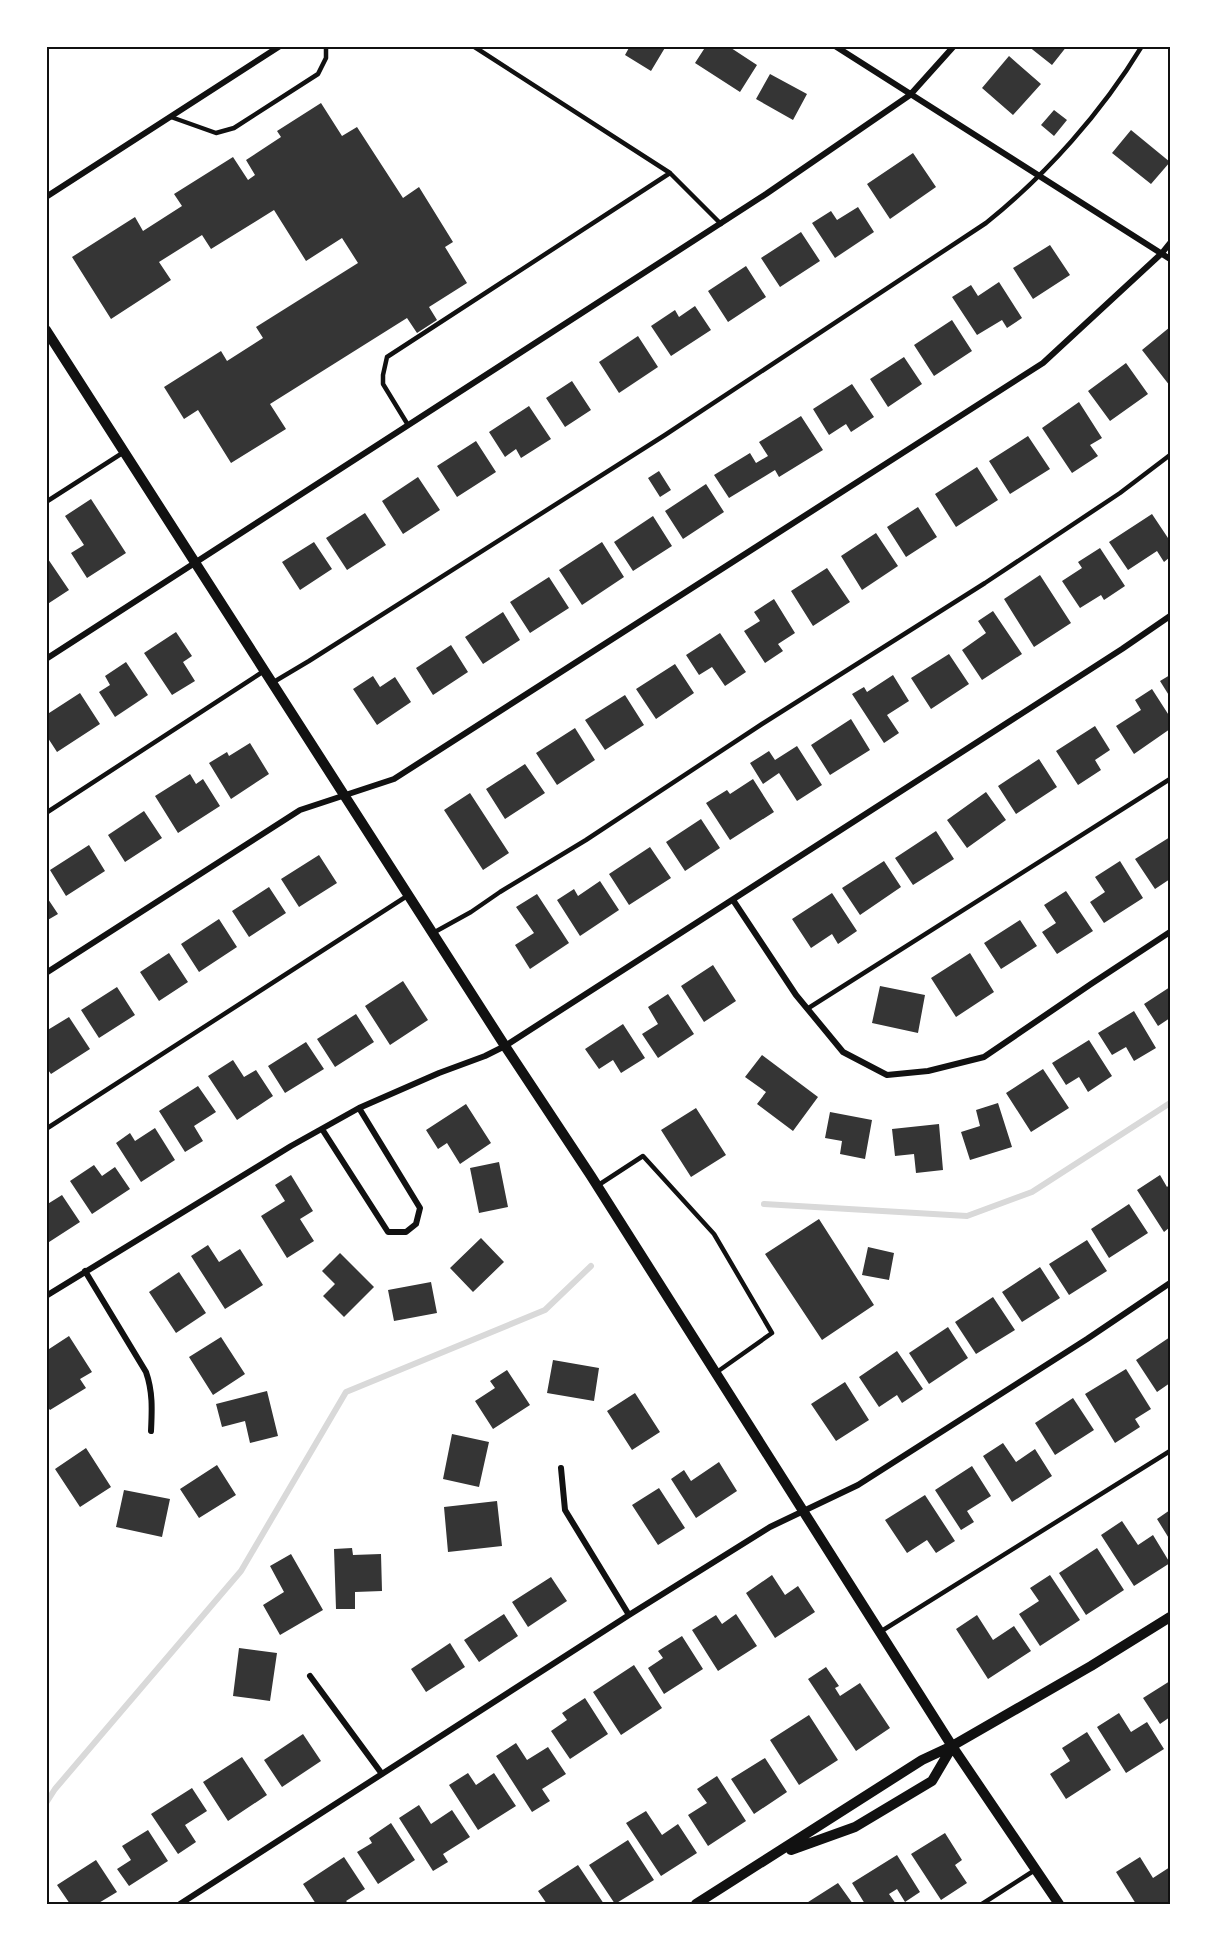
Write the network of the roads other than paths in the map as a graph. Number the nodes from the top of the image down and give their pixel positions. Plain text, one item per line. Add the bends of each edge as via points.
1 (280, 46) edge
2 (326, 46) edge
3 (473, 46) edge
4 (835, 46) edge
5 (954, 46) edge
6 (1142, 46) edge
7 (910, 94) junction
8 (171, 117) junction
9 (670, 173) junction
10 (1039, 176) junction
11 (46, 197) edge
12 (721, 224) junction
13 (1170, 243) edge
14 (1162, 253) junction
15 (1170, 259) edge
16 (46, 330) edge
17 (408, 425) junction
18 (124, 452) junction
19 (1170, 455) edge
20 (46, 502) edge
21 (195, 563) junction
22 (1170, 616) edge
23 (46, 659) edge
24 (264, 671) junction
25 (272, 683) junction
26 (1170, 779) edge
27 (345, 796) junction
28 (46, 813) edge
29 (408, 895) junction
30 (733, 900) junction
31 (1170, 932) edge
32 (433, 933) junction
33 (46, 973) edge
34 (807, 1009) junction
35 (505, 1046) junction
36 (359, 1108) junction
37 (46, 1129) edge
38 (322, 1129) junction
39 (597, 1186) junction
40 (85, 1271) junction
41 (1170, 1283) edge
42 (46, 1296) edge
43 (716, 1373) junction
44 (151, 1431) dead end
45 (1170, 1451) edge
46 (561, 1468) dead end
47 (803, 1510) junction
48 (629, 1615) junction
49 (1170, 1617) edge
50 (880, 1632) junction
51 (310, 1676) dead end
52 (952, 1746) junction
53 (382, 1774) junction
54 (772, 1857) junction
55 (1036, 1870) junction
56 (180, 1905) edge
57 (696, 1905) edge
58 (982, 1905) edge
59 (1059, 1905) edge

1 - 8 street
2 - 8 lane via 326,58 318,74 234,128 216,133
3 - 9 lane
4 - 7 street
5 - 7 street
6 - 10 lane via 1096,110
7 - 10 street
7 - 12 street
8 - 11 street
9 - 12 lane
9 - 17 lane via 387,357 383,384
10 - 14 street
10 - 25 lane via 986,223 884,292
12 - 17 street
13 - 14 street
14 - 15 street
14 - 27 street via 1043,363 394,779
16 - 18 street
17 - 21 street
18 - 20 lane
18 - 21 street
19 - 32 lane via 985,583 586,840
21 - 23 street
21 - 24 street
22 - 30 street
24 - 25 street
24 - 28 lane
25 - 27 street
26 - 34 lane
27 - 29 street
27 - 33 street via 300,810
29 - 32 street
29 - 37 lane
30 - 34 street
30 - 35 street
31 - 34 street via 984,1057 928,1071 887,1075 843,1052
32 - 35 street
35 - 36 street
35 - 39 street
36 - 38 street
36 - 38 street via 420,1208 416,1224 406,1232 388,1232
38 - 40 street
39 - 43 street
39 - 43 lane via 643,1156 714,1234 772,1333
40 - 42 street
40 - 44 street via 146,1371 153,1400
41 - 47 street via 858,1485
43 - 47 street
45 - 50 lane
46 - 48 street via 565,1510
47 - 48 street
47 - 50 street
48 - 53 street
49 - 52 street
50 - 52 street
51 - 53 street
52 - 54 street via 922,1760
52 - 54 street via 932,1781 855,1827
52 - 55 street
53 - 56 street
54 - 57 street
55 - 58 lane
55 - 59 street

